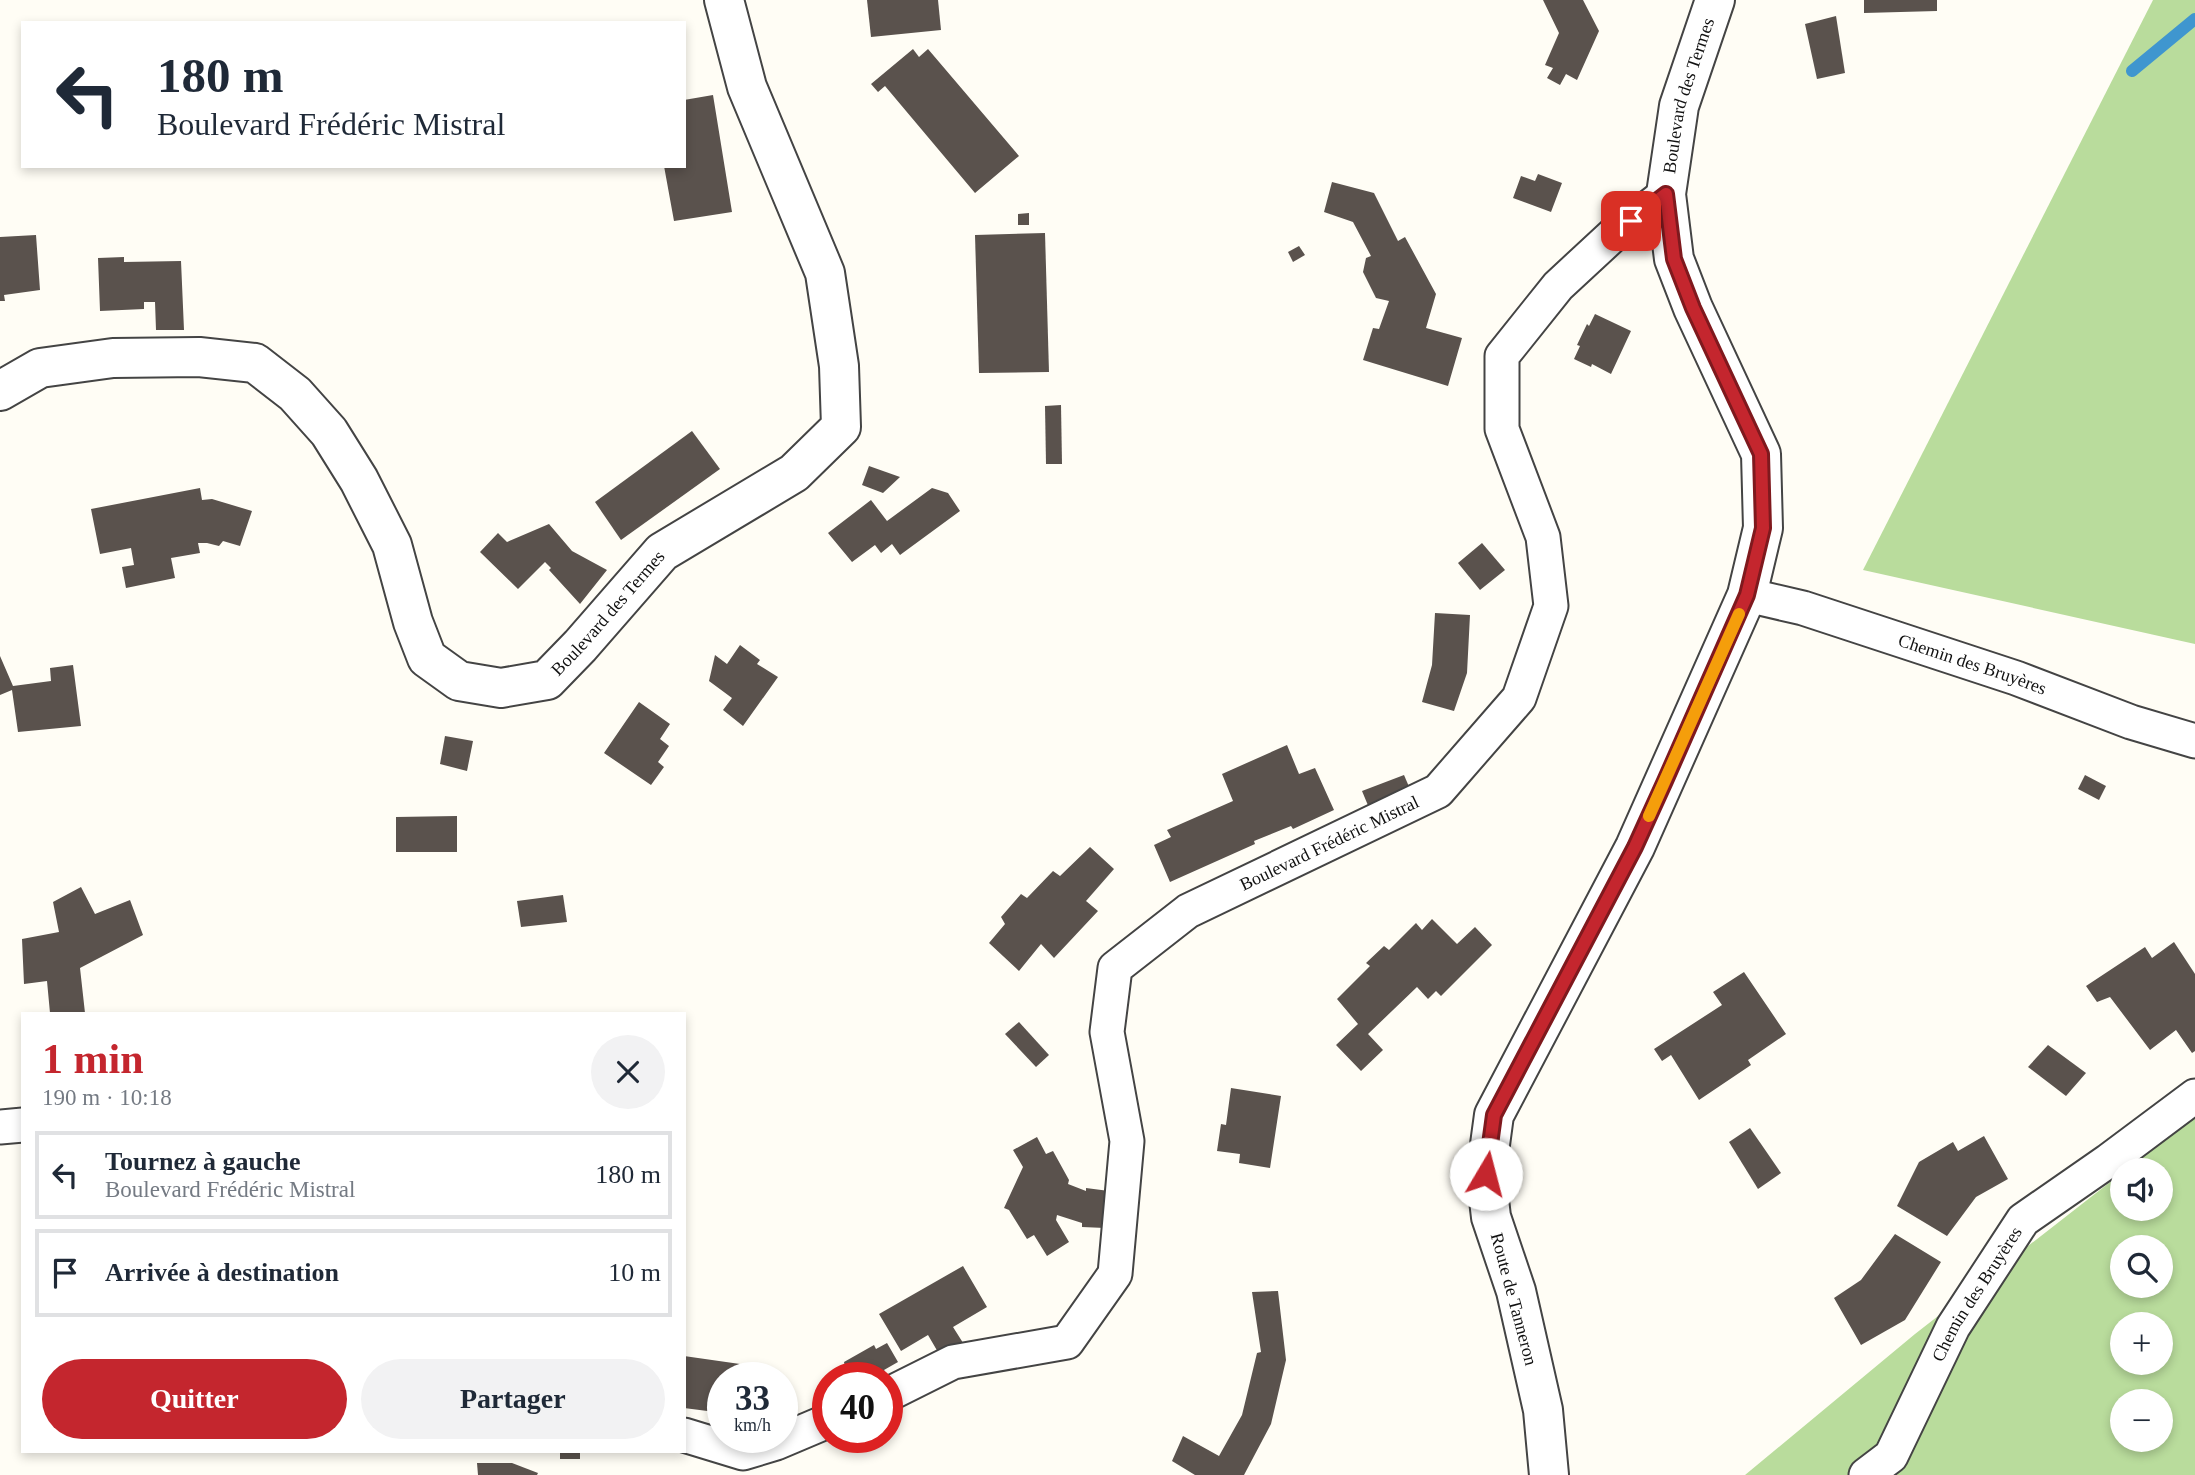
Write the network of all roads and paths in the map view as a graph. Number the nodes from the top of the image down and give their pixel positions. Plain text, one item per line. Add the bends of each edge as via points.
1 (724, 0) edge
2 (1715, 0) edge
3 (1666, 194) junction
4 (0, 391) edge
5 (1747, 595) junction
6 (2195, 741) edge
7 (2195, 1096) edge
8 (21, 1125) edge
9 (0, 1126) edge
10 (903, 1387) edge
11 (812, 1428) edge
12 (686, 1436) edge
13 (1549, 1475) edge
14 (1866, 1475) edge

1 - 4 street, Boulevard des Termes via 747,87 825,273 839,366 841,427 794,473 662,552 547,680 501,688 459,681 427,658 392,545 359,480 329,432 295,394 255,363 199,357 113,358 40,368
2 - 3 street, Boulevard des Termes via 1679,106
3 - 5 street, Route de Tanneron via 1674,259 1761,454 1763,528
3 - 10 street, Boulevard Frédéric Mistral via 1558,286 1503,356 1503,429 1543,537 1551,606 1519,698 1438,791 1188,911 1115,968 1107,1032 1127,1141 1115,1274 1067,1342 953,1362
5 - 6 street, Chemin des Bruyères via 1803,608
5 - 13 street, Route de Tanneron via 1635,847 1494,1115 1486,1174 1491,1217 1516,1291 1544,1410
7 - 14 street, Chemin des Bruyères via 2023,1220 1953,1328 1891,1456
8 - 9 street
11 - 12 street via 743,1453

